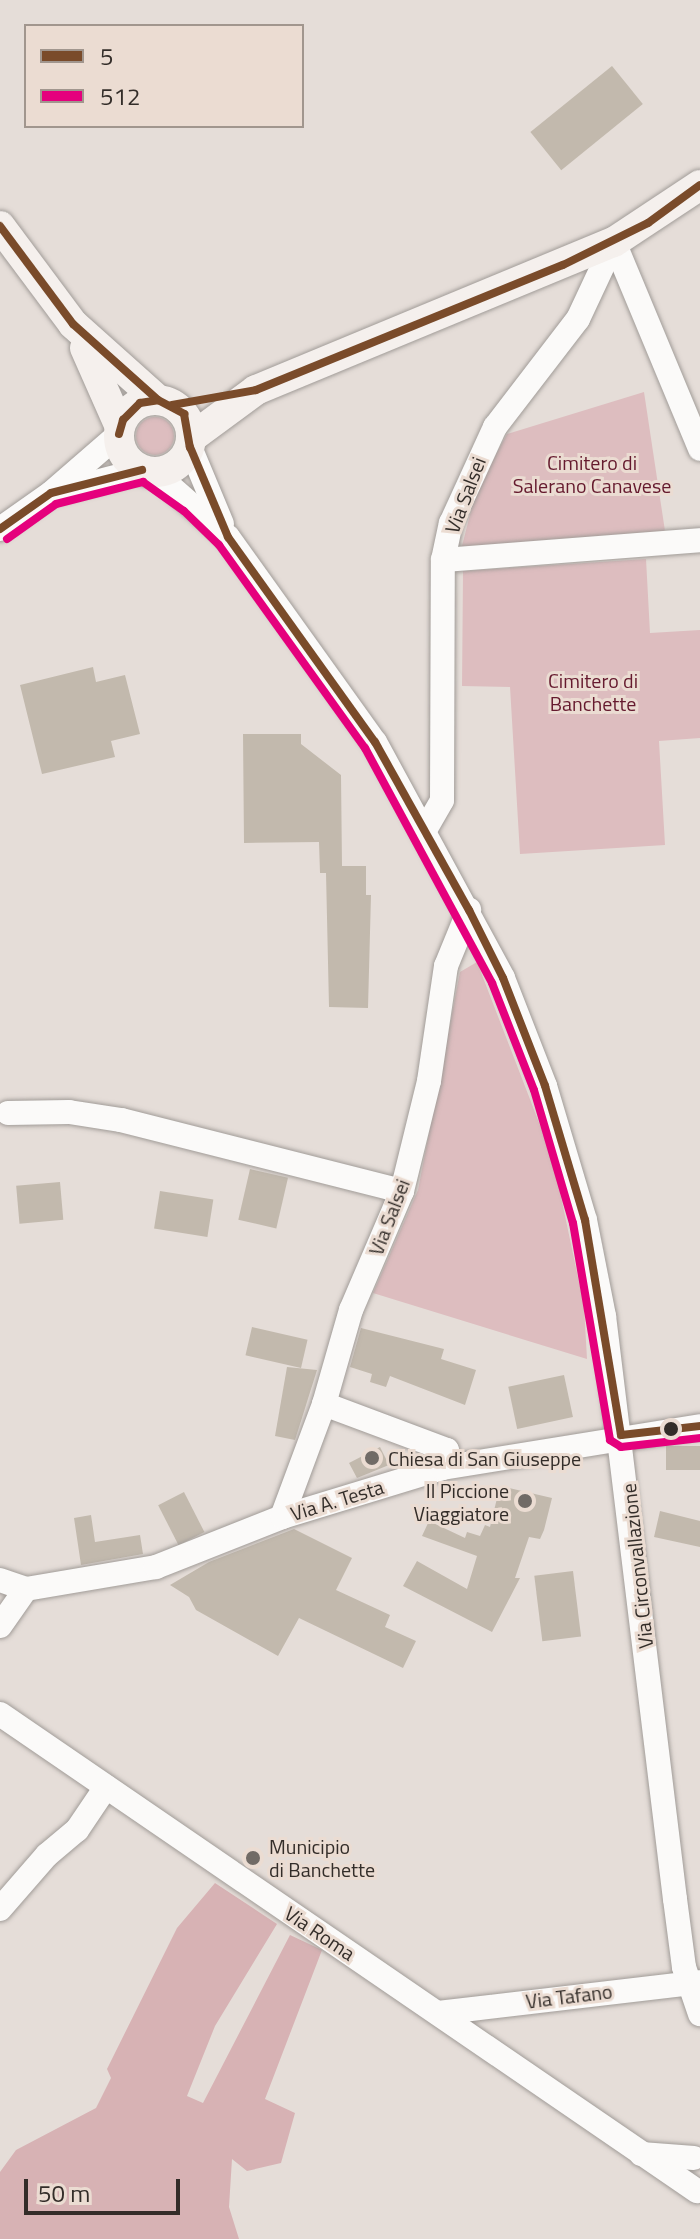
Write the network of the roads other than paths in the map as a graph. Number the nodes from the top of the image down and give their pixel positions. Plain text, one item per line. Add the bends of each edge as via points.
1 (700, 185) edge
2 (0, 226) edge
3 (614, 242) junction
4 (73, 324) junction
5 (256, 390) junction
6 (165, 402) junction
7 (120, 430) junction
8 (190, 442) junction
9 (700, 449) edge
10 (148, 471) junction
11 (51, 493) junction
12 (0, 529) edge
13 (228, 537) junction
14 (700, 540) edge
15 (443, 560) junction
16 (425, 830) junction
17 (469, 910) junction
18 (8, 1113) dead end
19 (402, 1191) junction
20 (324, 1404) junction
21 (700, 1426) edge
22 (621, 1435) junction
23 (442, 1468) junction
24 (282, 1517) junction
25 (0, 1580) edge
26 (26, 1589) junction
27 (0, 1626) edge
28 (0, 1714) edge
29 (106, 1787) junction
30 (0, 1909) edge
31 (695, 1982) edge
32 (438, 2013) junction
33 (700, 2014) edge
34 (638, 2154) junction
35 (697, 2154) edge
36 (698, 2193) edge

1 - 3 main road
2 - 4 main road
3 - 5 main road
3 - 9 street
3 - 15 street, Via Salsei via 578,319 495,427 451,523
4 - 6 main road
4 - 7 main road
5 - 6 main road
5 - 8 main road
6 - 7 main road via 130,410
6 - 8 main road via 184,414
7 - 10 main road via 124,455
7 - 11 street
8 - 10 main road via 176,466
8 - 13 street, Via Circonvallazione
10 - 11 street
10 - 13 street, Via Circonvallazione
11 - 12 street
13 - 16 street, Via Circonvallazione via 325,666
14 - 15 street
15 - 16 street, Via Salsei via 442,800
16 - 17 street, Via Circonvallazione
17 - 19 street, Via Salsei via 446,966 429,1081
17 - 22 street, Via Circonvallazione via 503,978 545,1086 585,1220
18 - 19 street via 69,1112 121,1120
19 - 20 street, Via Salsei via 351,1310
20 - 23 street via 447,1450
20 - 24 street, Via Salsei
21 - 22 street, Via A. Testa
22 - 23 street, Via A. Testa
22 - 31 street, Via Circonvallazione via 675,1899
23 - 24 street, Via A. Testa
24 - 26 street, Via A. Testa via 156,1567
25 - 26 street
26 - 27 street
28 - 29 street, Via Roma
29 - 30 street via 77,1830 47,1855
29 - 32 street, Via Roma
31 - 32 street, Via Tafano
31 - 33 street, Via Circonvallazione
32 - 34 street, Via Roma
34 - 35 street
34 - 36 street, Via Roma
35 - 36 street

